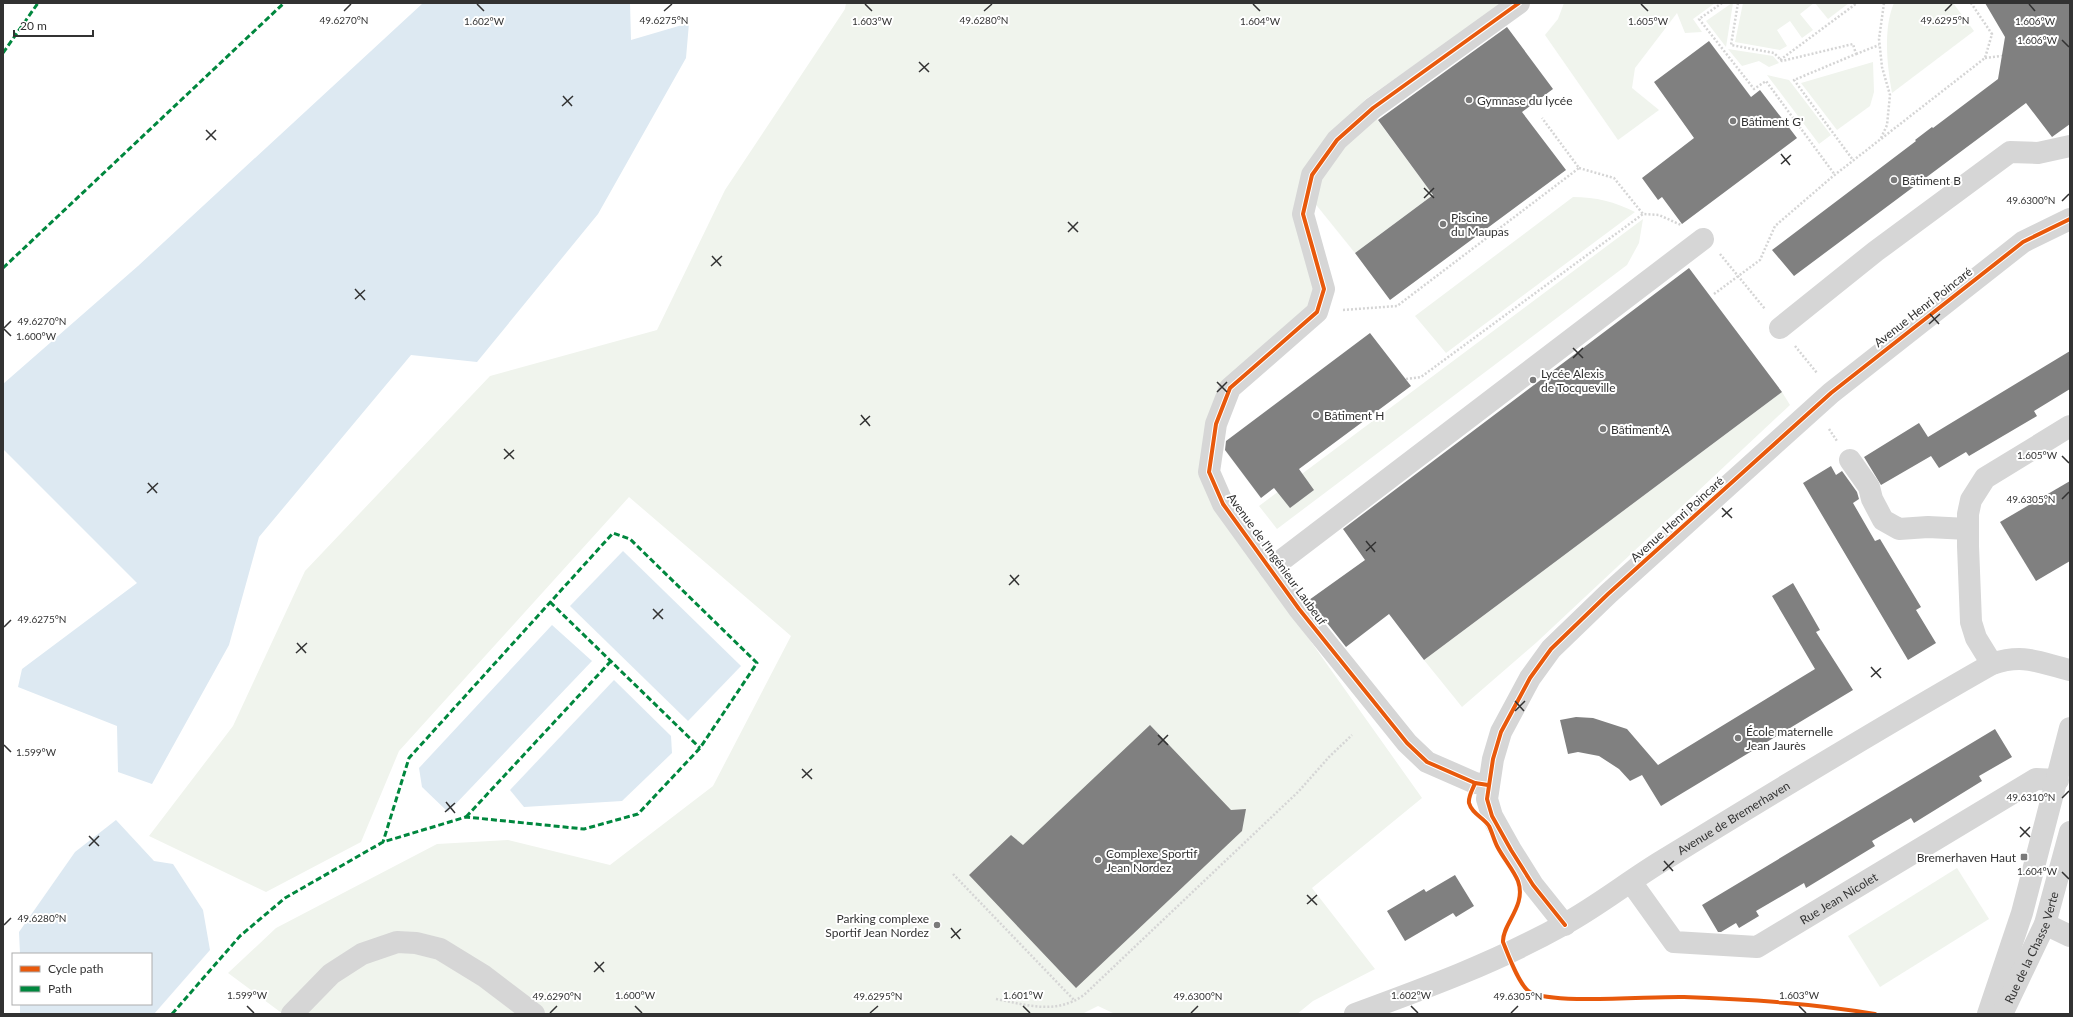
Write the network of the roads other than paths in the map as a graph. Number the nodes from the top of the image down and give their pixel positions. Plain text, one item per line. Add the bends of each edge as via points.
1 (1519, 3) edge
2 (2070, 146) edge
3 (2070, 218) edge
4 (1703, 239) road end
5 (1780, 328) dead end
6 (2070, 426) edge
7 (1850, 460) road end
8 (1968, 529) junction
9 (1270, 569) junction
10 (1992, 664) junction
11 (2070, 670) edge
12 (2070, 728) edge
13 (2058, 780) junction
14 (1488, 785) junction
15 (2070, 832) edge
16 (1630, 882) junction
17 (2045, 924) junction
18 (1565, 925) junction
19 (2070, 936) edge
20 (292, 1014) edge
21 (534, 1014) edge
22 (1355, 1014) edge
23 (1988, 1014) edge
24 (2002, 1014) edge

1 - 9 street, Avenue de l'Ingénieur Laubeuf via 1373,108 1337,140 1312,175 1303,214 1324,289 1317,312 1230,388 1216,424 1209,472 1223,504
2 - 5 street via 2038,153 2010,152 1876,251
3 - 14 street, Avenue Henri Poincaré via 2023,242 1837,388 1608,594 1551,649 1530,678 1501,732
4 - 9 street
6 - 8 street via 1985,478 1971,500
7 - 8 street via 1869,486 1872,500 1883,520 1899,529
8 - 10 street via 1972,622 1976,638
9 - 14 street, Avenue de l'Ingénieur Laubeuf via 1407,743 1427,762
10 - 11 street, Avenue de Bremerhaven via 2006,659 2022,658
10 - 16 street, Avenue de Bremerhaven via 1880,729
12 - 13 street, Rue de la Chasse Verte
13 - 16 street, Rue Jean Nicolet via 2036,779 1757,947 1674,942
13 - 23 street, Rue de la Chasse Verte via 2022,913
14 - 18 street, Avenue Henri Poincaré via 1487,799 1492,816 1533,885
15 - 17 street, Rue de la Chasse Verte
16 - 18 street, Avenue de Bremerhaven
17 - 19 street
17 - 24 street, Rue de la Chasse Verte
18 - 22 street, Avenue de Bremerhaven via 1459,975
20 - 21 street via 331,974 362,954 397,942 416,942 440,950 484,976

